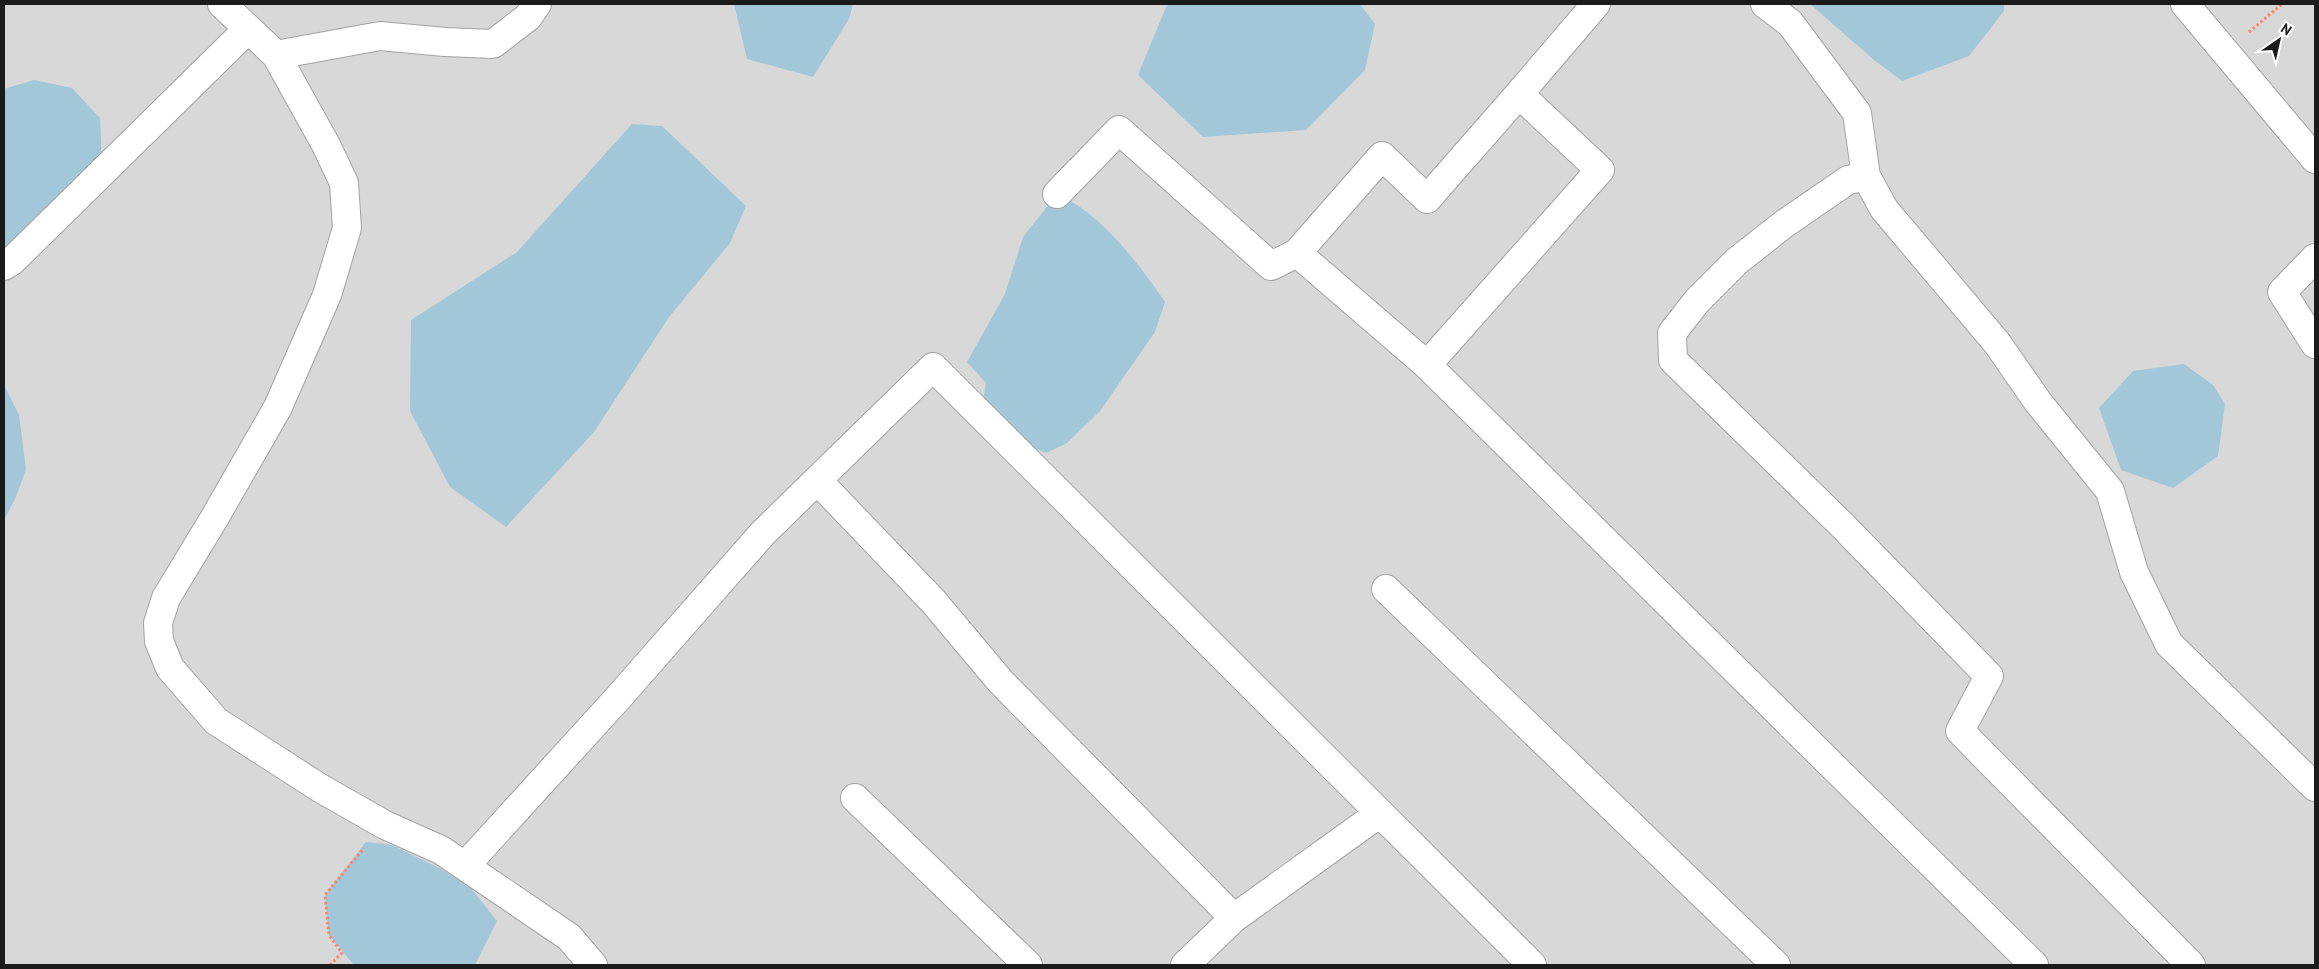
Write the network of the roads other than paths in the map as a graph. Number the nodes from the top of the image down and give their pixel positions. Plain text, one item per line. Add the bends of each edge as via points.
1 (222, 4) edge
2 (537, 4) edge
3 (1596, 4) edge
4 (1765, 4) edge
5 (2185, 4) edge
6 (248, 29) junction
7 (276, 55) junction
8 (1520, 94) junction
9 (2315, 159) edge
10 (1866, 176) junction
11 (1057, 194) dead end
12 (1297, 252) junction
13 (2315, 258) edge
14 (4, 266) edge
15 (2315, 344) edge
16 (1427, 365) junction
17 (818, 480) junction
18 (1386, 589) dead end
19 (2315, 788) edge
20 (856, 798) dead end
21 (1380, 813) junction
22 (465, 866) junction
23 (1234, 918) junction
24 (593, 965) edge
25 (1028, 965) edge
26 (1185, 965) edge
27 (1532, 965) edge
28 (1776, 965) edge
29 (2034, 965) edge
30 (2191, 965) edge

1 - 6 street
2 - 7 street via 528,17 494,44 380,36
3 - 8 street
4 - 10 street via 1790,23 1857,112
5 - 9 street
6 - 7 street
6 - 14 street
7 - 22 street via 344,183 347,228 327,294 278,407 166,598 158,623 159,641 170,668 216,721 320,788 385,825 441,850
8 - 12 street via 1427,199 1382,156
8 - 16 street via 1600,170
10 - 19 street via 1884,209 1997,343 2038,402 2110,492 2134,572 2169,644
10 - 30 street via 1848,180 1737,261 1672,333 1673,360 1843,526 1989,676 1960,731
11 - 12 street via 1119,130 1271,266
12 - 16 street
13 - 15 street via 2282,292
16 - 29 street
17 - 21 street via 933,367
17 - 22 street via 763,533
17 - 23 street via 933,601 1001,682
18 - 28 street
20 - 25 street
21 - 23 street
21 - 27 street
22 - 24 street via 569,937
23 - 26 street

